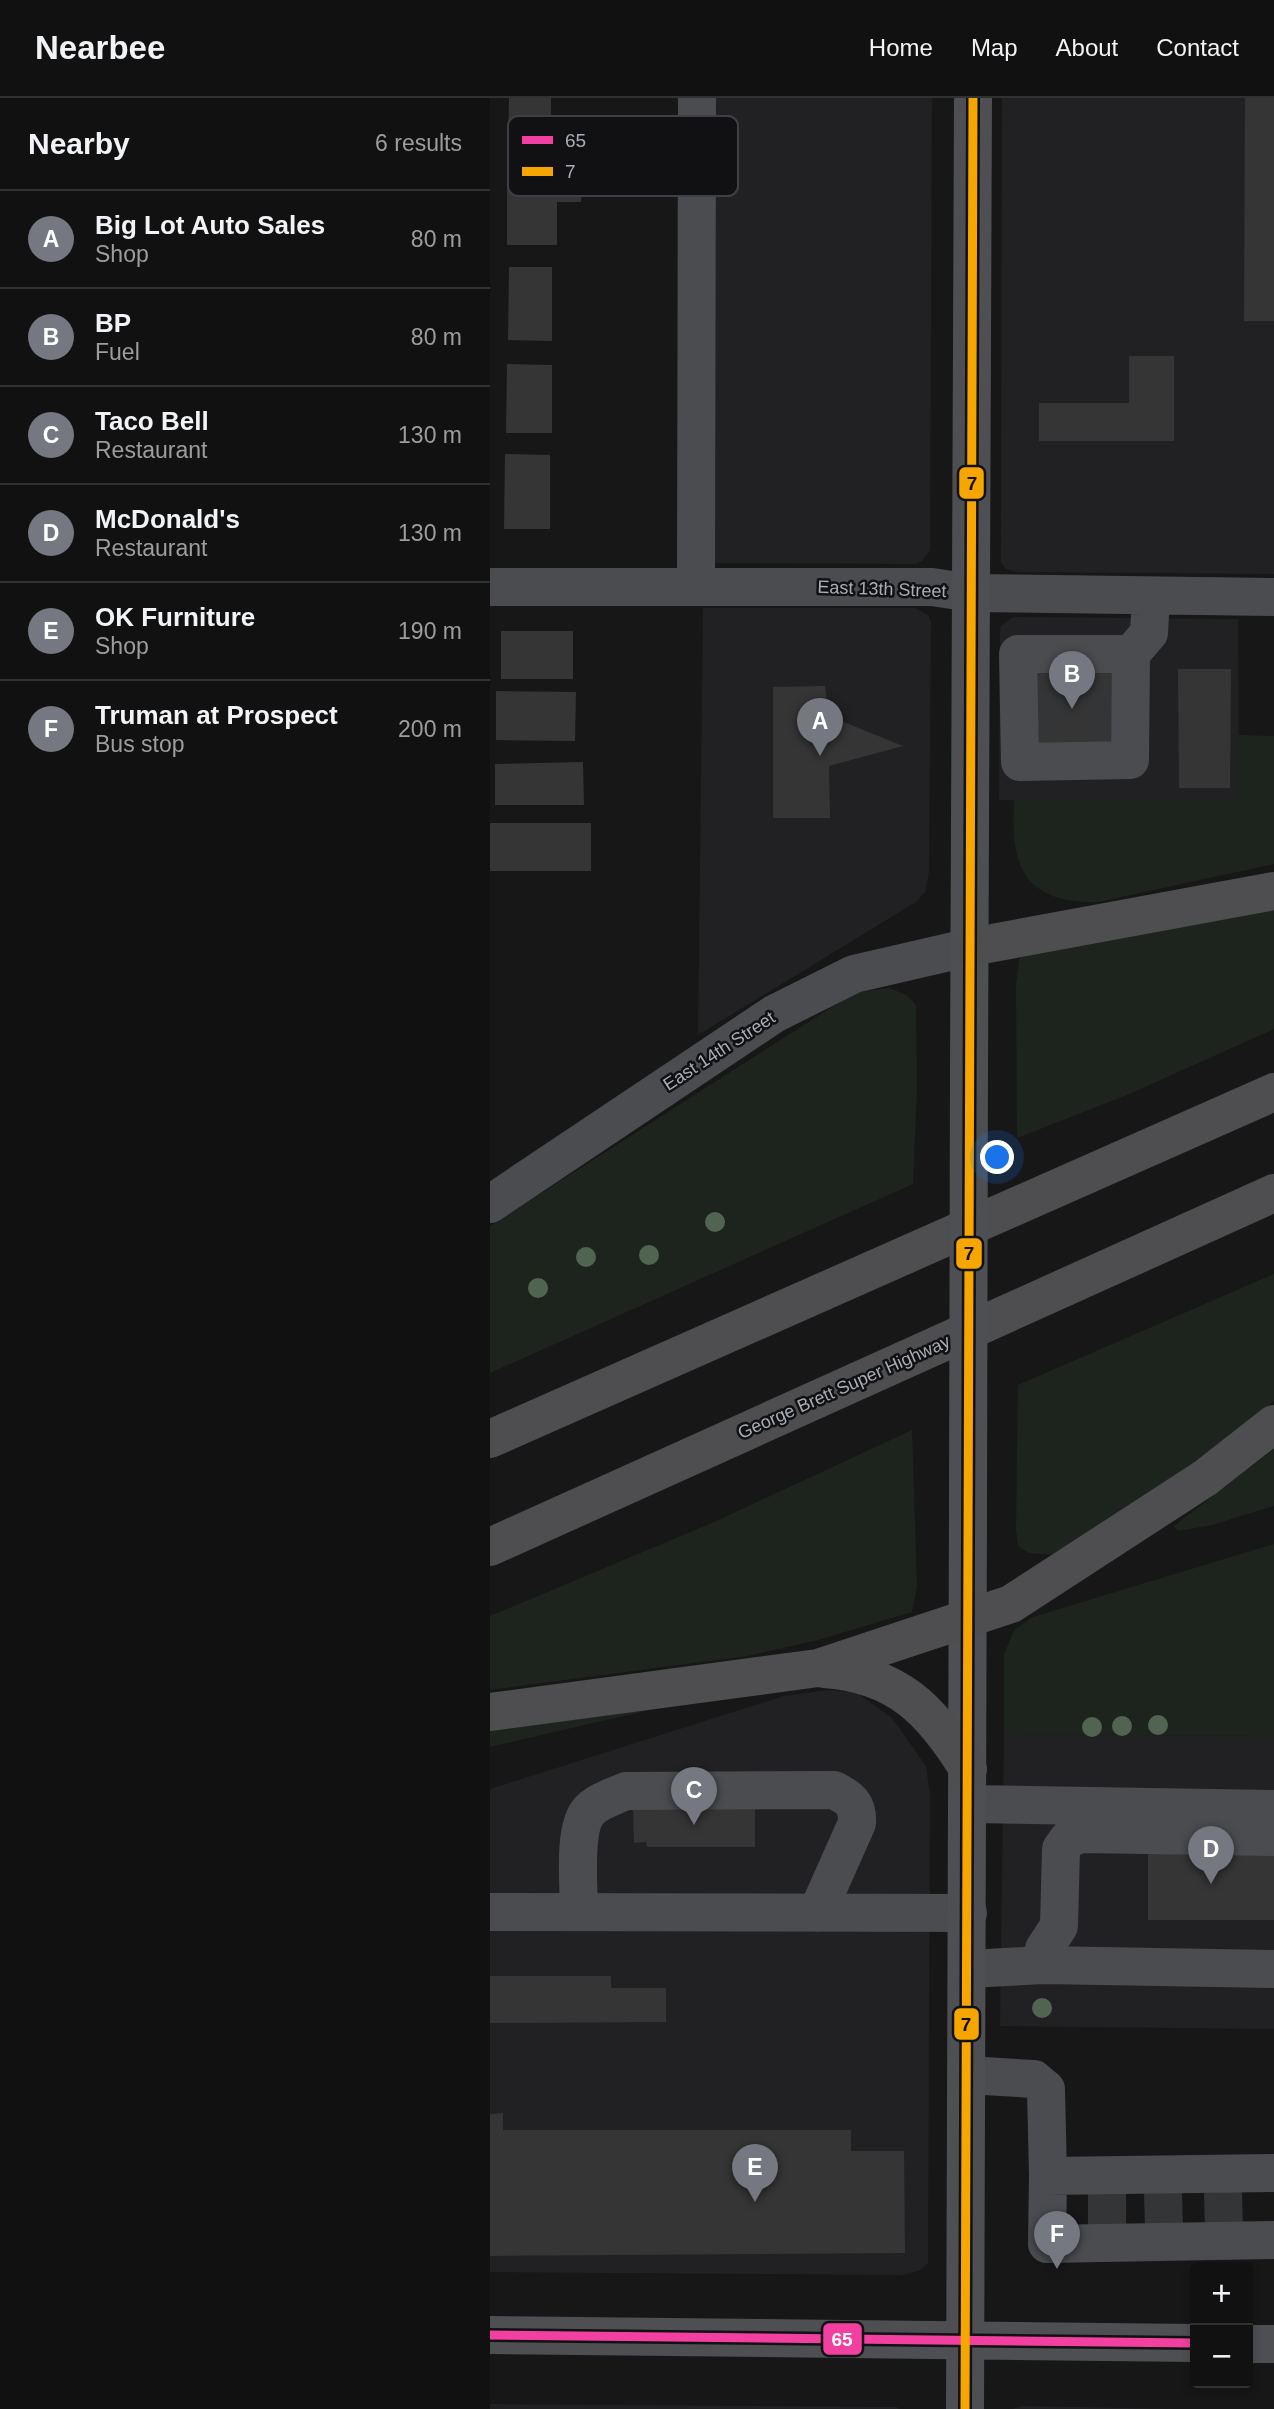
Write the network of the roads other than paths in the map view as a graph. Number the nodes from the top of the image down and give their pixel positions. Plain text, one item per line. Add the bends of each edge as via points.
1 (697, 98) edge
2 (973, 98) edge
3 (697, 116) edge
4 (697, 196) edge
5 (490, 587) edge
6 (696, 587) junction
7 (972, 593) junction
8 (1151, 596) junction
9 (1274, 597) edge
10 (1131, 654) junction
11 (970, 708) junction
12 (1023, 709) junction
13 (1274, 891) edge
14 (971, 947) junction
15 (1274, 1092) edge
16 (1274, 1193) edge
17 (490, 1204) edge
18 (1274, 1424) edge
19 (490, 1439) edge
20 (490, 1547) edge
21 (969, 1618) junction
22 (818, 1668) junction
23 (490, 1712) edge
24 (968, 1787) junction
25 (1050, 1805) junction
26 (1274, 1810) edge
27 (1274, 1837) edge
28 (579, 1911) junction
29 (490, 1912) edge
30 (817, 1913) junction
31 (968, 1913) junction
32 (1274, 1954) edge
33 (1044, 1957) junction
34 (1178, 1967) junction
35 (968, 1969) junction
36 (1274, 1969) edge
37 (967, 2075) junction
38 (1274, 2173) edge
39 (1048, 2176) junction
40 (1107, 2209) junction
41 (1164, 2209) junction
42 (1274, 2240) edge
43 (490, 2335) edge
44 (965, 2342) junction
45 (1190, 2343) edge
46 (1253, 2344) edge
47 (1274, 2344) edge
48 (965, 2409) edge

1 - 3 street
2 - 7 main road
4 - 6 street
5 - 6 street, East 13th Street
6 - 7 street, East 13th Street via 932,587
7 - 8 street, East 13th Street
7 - 11 main road
8 - 9 street, East 13th Street
8 - 10 street via 1149,633
10 - 12 street via 1018,654
10 - 12 street via 1125,709 1130,760 1020,762
11 - 12 street
11 - 14 main road
13 - 14 highway
14 - 17 street, East 14th Street via 855,974 774,1014
14 - 21 main road, bridge
15 - 19 highway
16 - 20 highway, George Brett Super Highway
18 - 21 highway via 1205,1478 1011,1604
21 - 22 highway
21 - 24 main road
22 - 23 highway
22 - 24 highway via 873,1677 901,1691 946,1733
24 - 25 street
24 - 31 main road
25 - 26 street
25 - 33 street
27 - 33 street via 1081,1834 1068,1839 1060,1849 1059,1926
28 - 29 street
28 - 30 street
28 - 30 street via 580,1826 588,1811 609,1798 626,1791 834,1790 850,1799 857,1823
30 - 31 street
31 - 35 main road
32 - 34 street via 1191,1953
33 - 34 street
33 - 35 street
34 - 36 street
35 - 37 main road
37 - 39 street via 1034,2078 1046,2090
37 - 44 main road
38 - 41 street via 1223,2183
39 - 40 street
39 - 40 street via 1047,2244
40 - 41 street
40 - 41 street
41 - 42 street via 1224,2235
43 - 44 main road
44 - 45 main road
44 - 48 main road
46 - 47 main road

